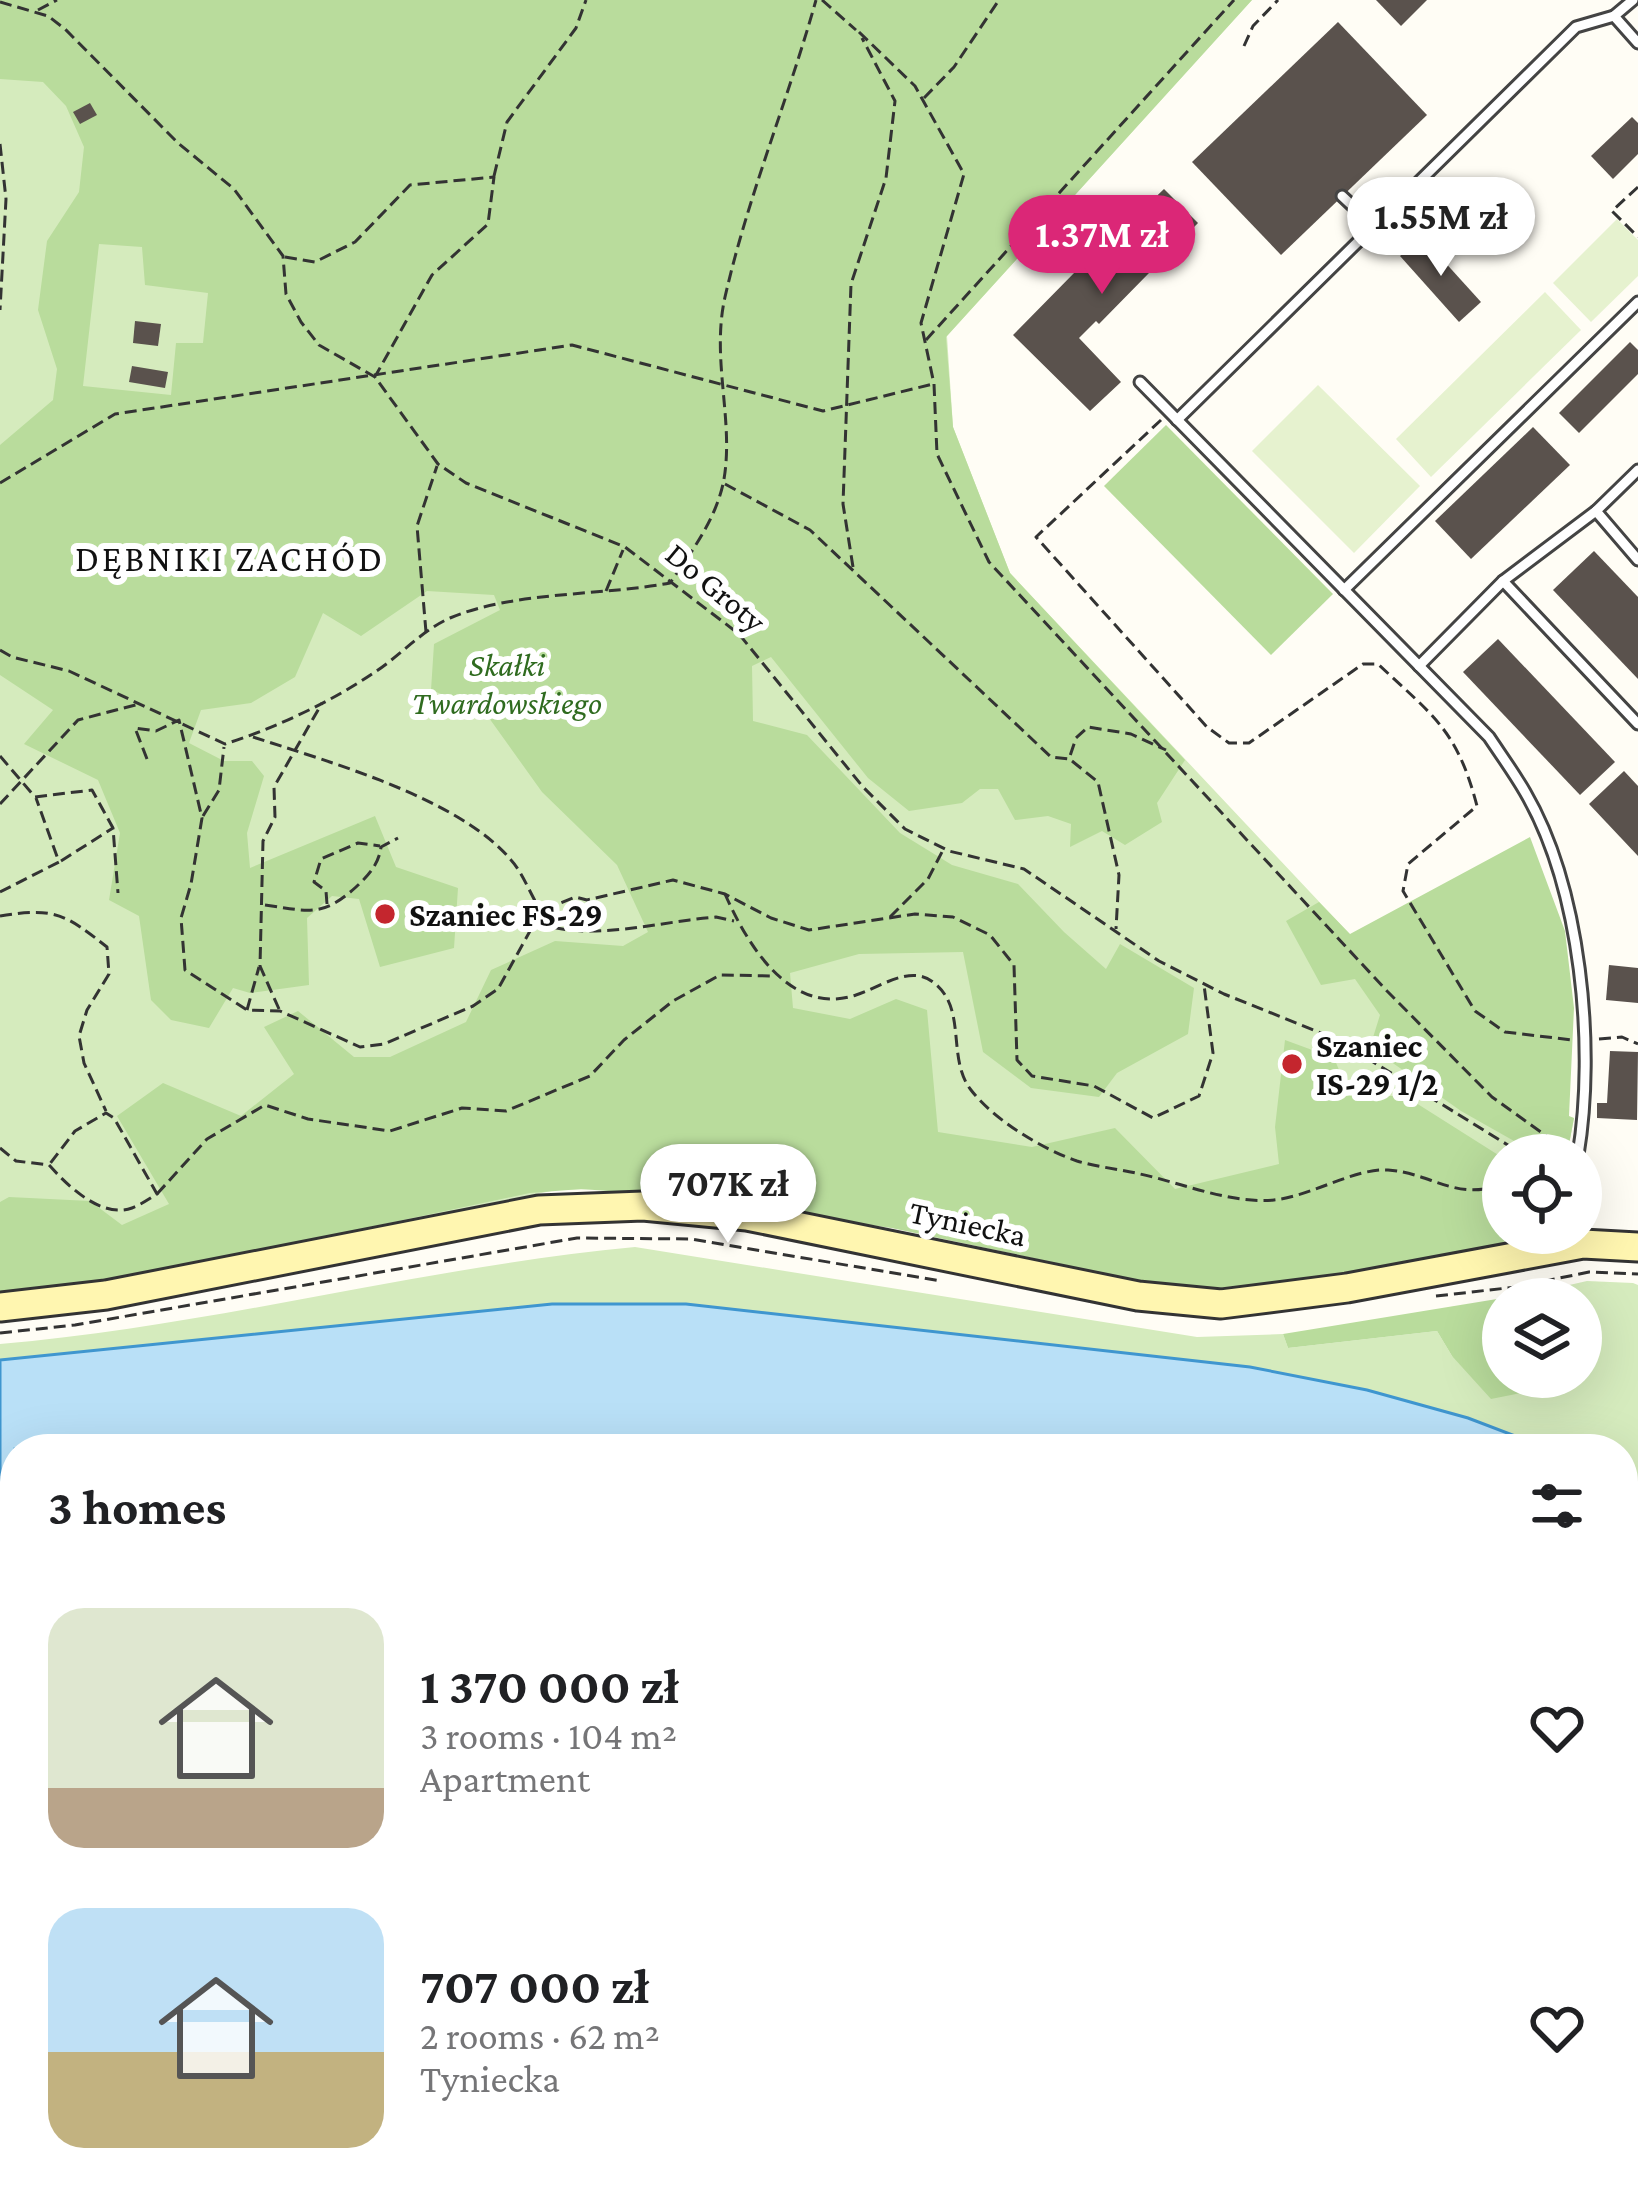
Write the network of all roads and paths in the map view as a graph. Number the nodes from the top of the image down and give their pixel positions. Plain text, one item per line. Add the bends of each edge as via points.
1 (19, 0) edge
2 (57, 0) edge
3 (586, 0) edge
4 (819, 0) edge
5 (1000, 0) edge
6 (1234, 0) edge
7 (1278, 0) edge
8 (1633, 0) edge
9 (0, 2) edge
10 (25, 7) junction
11 (36, 11) junction
12 (1614, 16) junction
13 (859, 32) junction
14 (1638, 43) edge
15 (1244, 46) dead end
16 (923, 100) junction
17 (0, 144) edge
18 (494, 177) junction
19 (1638, 187) edge
20 (1342, 196) dead end
21 (1374, 226) junction
22 (1638, 237) edge
23 (284, 256) junction
24 (1638, 302) edge
25 (0, 310) edge
26 (925, 342) junction
27 (375, 376) junction
28 (1140, 382) dead end
29 (934, 384) junction
30 (722, 385) junction
31 (847, 405) junction
32 (1161, 420) dead end
33 (1177, 420) junction
34 (438, 464) junction
35 (1638, 470) edge
36 (0, 483) edge
37 (723, 483) junction
38 (1596, 511) junction
39 (625, 547) junction
40 (1638, 560) edge
41 (853, 567) junction
42 (1502, 581) junction
43 (670, 584) junction
44 (1344, 590) junction
45 (605, 593) junction
46 (426, 632) junction
47 (0, 650) edge
48 (1419, 666) junction
49 (323, 701) junction
50 (142, 703) junction
51 (179, 720) junction
52 (1638, 724) edge
53 (252, 736) junction
54 (225, 745) junction
55 (295, 750) junction
56 (1167, 750) junction
57 (0, 756) edge
58 (147, 759) dead end
59 (1070, 759) junction
60 (22, 780) junction
61 (35, 797) junction
62 (0, 804) edge
63 (202, 818) junction
64 (113, 828) junction
65 (398, 838) dead end
66 (381, 847) junction
67 (944, 848) junction
68 (59, 862) junction
69 (0, 892) edge
70 (118, 893) dead end
71 (725, 894) junction
72 (263, 904) junction
73 (327, 908) junction
74 (541, 911) junction
75 (0, 916) edge
76 (889, 919) junction
77 (737, 921) junction
78 (534, 923) junction
79 (1116, 931) junction
80 (260, 966) junction
81 (776, 976) junction
82 (1203, 984) junction
83 (247, 1010) junction
84 (280, 1011) junction
85 (1583, 1041) junction
86 (1638, 1044) edge
87 (106, 1113) junction
88 (1490, 1134) edge
89 (1546, 1134) edge
90 (1581, 1134) edge
91 (0, 1148) edge
92 (50, 1165) junction
93 (1482, 1191) edge
94 (158, 1194) junction
95 (1602, 1242) edge
96 (1638, 1246) edge
97 (1508, 1254) edge
98 (1638, 1274) edge
99 (946, 1282) dead end
100 (1427, 1298) dead end
101 (0, 1307) edge
102 (0, 1333) edge

1 - 10 path
2 - 11 path
3 - 18 path via 576,28 507,122
4 - 13 path
4 - 30 path via 724,300
5 - 16 path
6 - 26 path
7 - 15 path
8 - 12 lane
9 - 10 path, Do Groty
10 - 11 path, Do Groty
11 - 23 path, Do Groty via 64,28 234,189
12 - 14 lane
12 - 21 lane via 1576,27
13 - 16 path
13 - 31 path via 895,101 886,178 851,284
16 - 26 path via 964,174 921,323
17 - 25 path
18 - 23 path via 410,184 356,242 315,262
18 - 27 path via 488,224 431,275
19 - 22 path via 1612,212
20 - 21 lane
21 - 33 lane
23 - 27 path, Do Groty via 286,294 301,322 319,345
24 - 44 lane
26 - 29 path
27 - 30 path via 572,345
27 - 34 path, Do Groty
27 - 36 path via 115,413
28 - 33 lane
29 - 31 path
29 - 56 path via 938,454 989,562
30 - 31 path via 823,411
30 - 37 path
31 - 41 path via 843,504
32 - 85 path via 1036,537 1229,743 1249,743 1363,664 1378,664 1449,733 1477,806 1408,864 1403,891 1475,1011 1505,1032
33 - 44 lane
34 - 39 path, Do Groty via 466,483
34 - 46 path via 417,526
35 - 38 lane
37 - 41 path via 810,530
37 - 43 path
38 - 40 lane
38 - 42 lane
39 - 43 path, Do Groty
39 - 45 path
41 - 59 path via 1051,757
42 - 48 lane
42 - 52 lane
43 - 45 path
43 - 67 path, Do Groty via 739,634 905,829
44 - 48 lane
45 - 46 path via 510,603
46 - 49 path
47 - 50 path
48 - 85 lane via 1489,737 1527,795 1557,868 1581,964
49 - 53 path
49 - 55 path
50 - 51 path
50 - 60 path via 78,719
51 - 54 path
51 - 58 path via 156,731 136,728
51 - 63 path
53 - 54 path
53 - 55 path
54 - 63 path via 219,790
55 - 72 path via 274,787
55 - 74 path via 458,817 513,861
56 - 59 path via 1088,727
56 - 89 path via 1492,1097
57 - 60 path
59 - 79 path via 1098,782 1119,875
60 - 61 path
60 - 62 path
61 - 64 path via 92,790
61 - 68 path
63 - 83 path via 181,918 185,970
64 - 68 path
64 - 70 path
65 - 66 path
66 - 73 path via 368,876
66 - 73 path via 358,843 321,859 314,882 326,891
67 - 76 path via 928,879
67 - 79 path, Do Groty via 1024,869
68 - 69 path
71 - 74 path via 673,880
71 - 76 path via 808,930
71 - 77 path
72 - 73 path
72 - 80 path
74 - 78 path
75 - 87 path via 65,914 107,946 109,974 79,1036
76 - 82 path via 952,917 990,935 1014,965 1016,1060 1032,1076 1094,1086 1153,1118 1199,1096 1214,1053
77 - 78 path via 716,916 597,932
77 - 81 path
78 - 84 path via 498,989 384,1044 342,1041
79 - 82 path, Do Groty
80 - 83 path
80 - 84 path
81 - 93 path via 809,996 851,997 920,975 932,981 955,1016 957,1063 971,1091 1076,1160 1267,1201 1388,1170
81 - 94 path via 720,975 673,1001 590,1076 506,1111 462,1108 390,1131 265,1105 208,1139
82 - 88 path, Do Groty via 1336,1039
83 - 84 path
85 - 86 path via 1622,1037
85 - 90 lane
87 - 92 path via 75,1131
87 - 94 path
91 - 92 path via 16,1161
92 - 94 path via 74,1192 112,1208 127,1210
95 - 96 street, Tyniecka
97 - 101 street, Tyniecka via 1221,1304 1138,1296 747,1216 643,1206 538,1210 106,1294
98 - 100 path via 1589,1272
99 - 102 path, Tyniecka via 691,1239 577,1238

